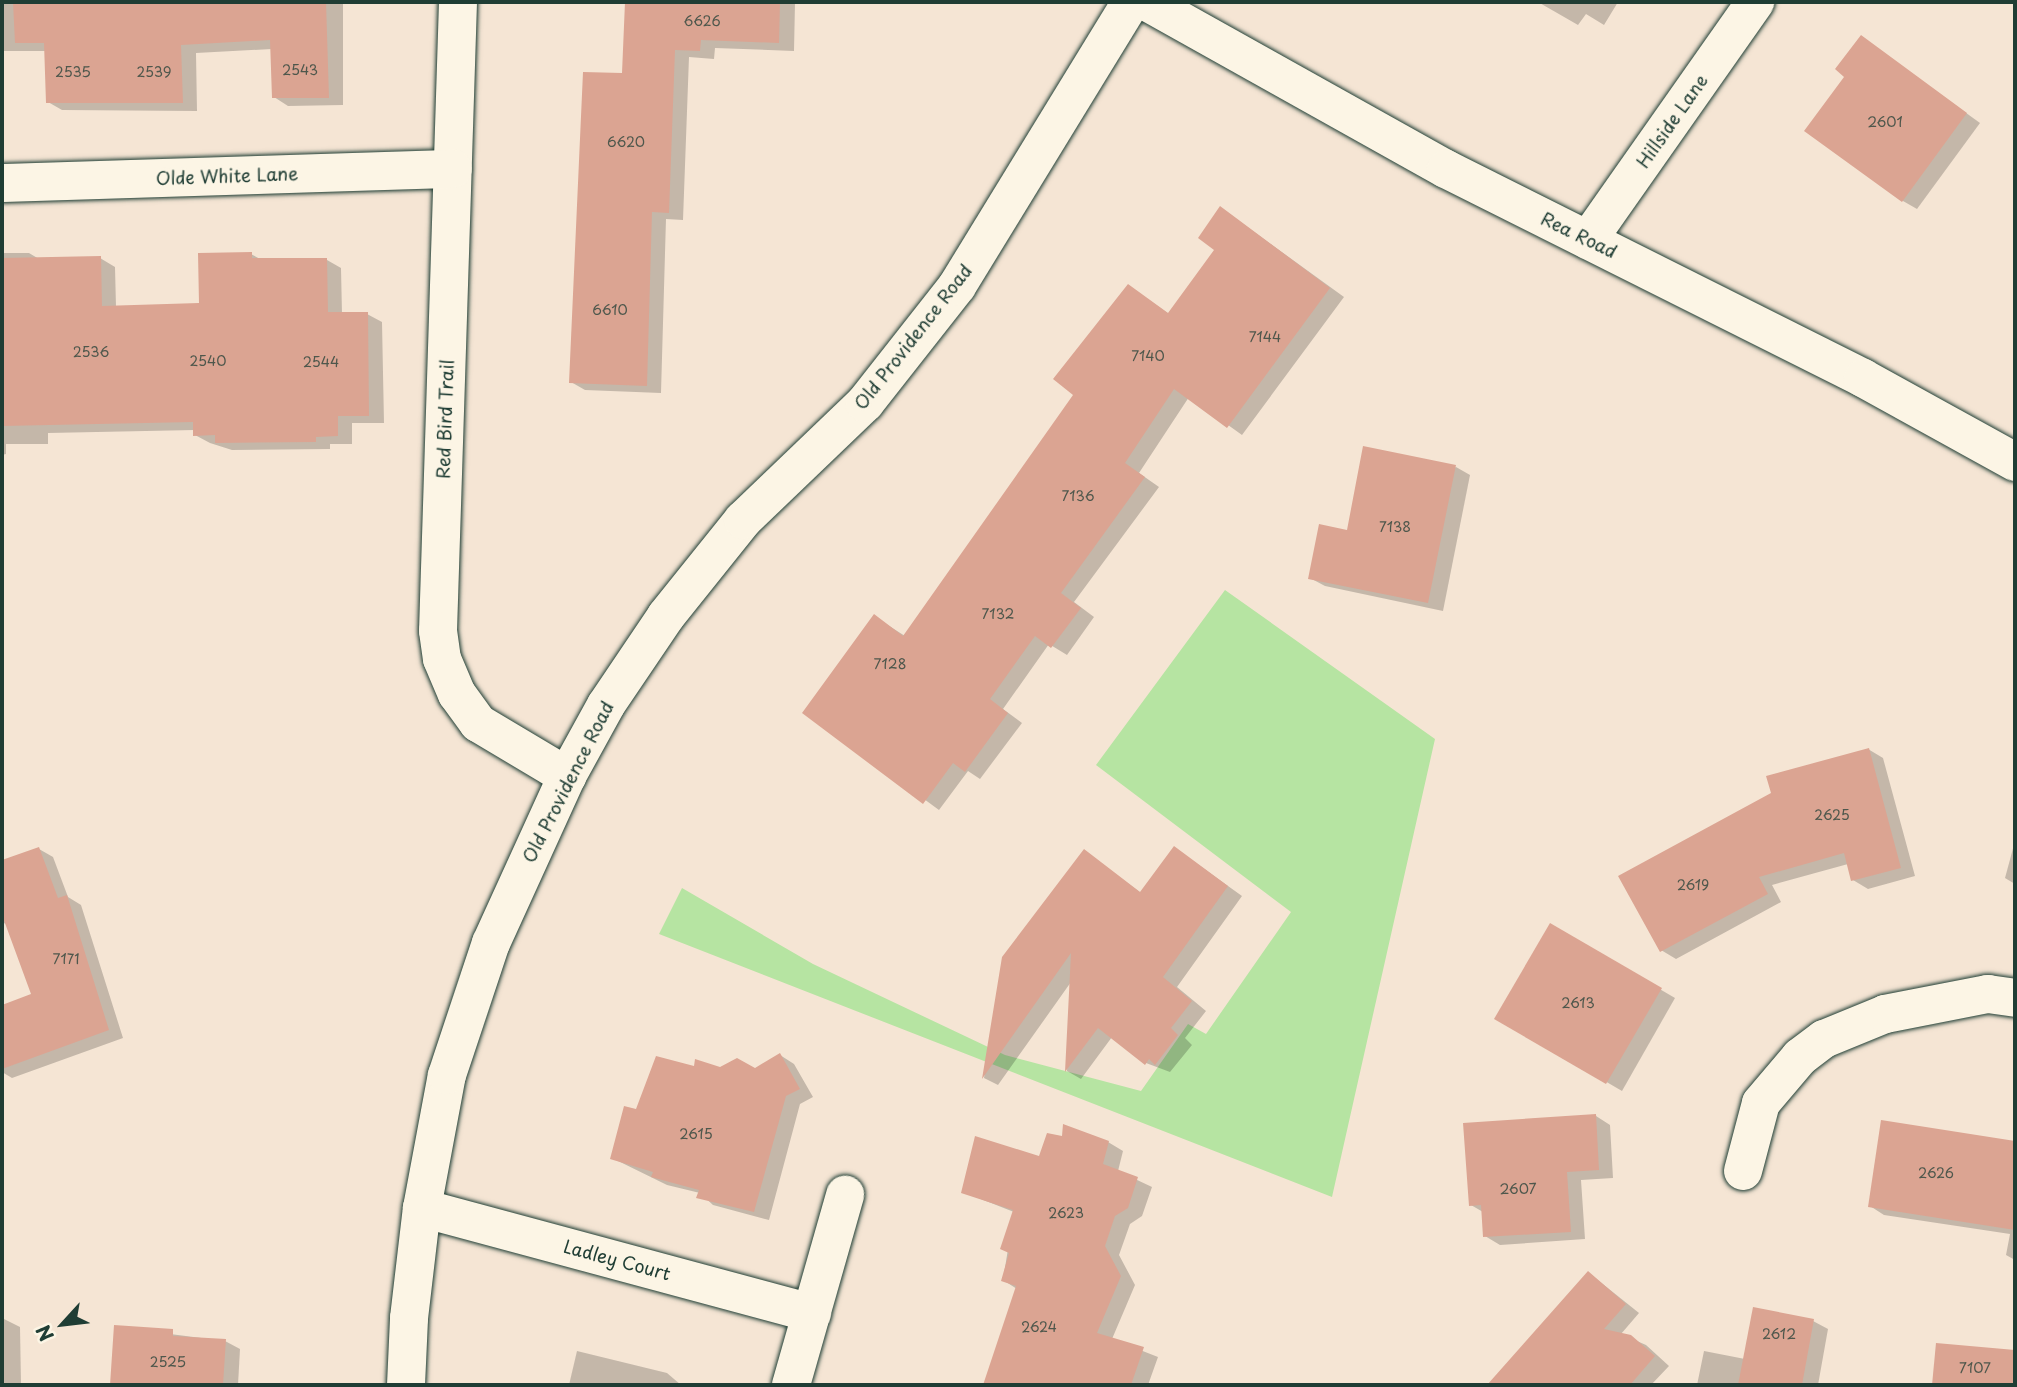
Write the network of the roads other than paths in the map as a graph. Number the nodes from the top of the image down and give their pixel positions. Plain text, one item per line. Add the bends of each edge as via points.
1 (458, 2) edge
2 (1131, 2) edge
3 (1147, 2) edge
4 (1755, 2) edge
5 (453, 169) junction
6 (2, 183) edge
7 (1588, 240) junction
8 (2015, 462) edge
9 (567, 776) junction
10 (2015, 998) edge
11 (1743, 1171) dead end
12 (845, 1195) dead end
13 (422, 1208) junction
14 (812, 1313) junction
15 (406, 1385) edge
16 (791, 1385) edge

1 - 5 street, Red Bird Trail
2 - 9 street, Old Providence Road via 957,286 865,402 743,520 666,616 606,705
3 - 7 street, Rea Road via 1446,169
4 - 7 street, Hillside Lane
5 - 6 street, Olde White Lane
5 - 9 street, Red Bird Trail via 438,631 442,659 457,694 478,723
7 - 8 street, Rea Road via 1863,378
9 - 13 street, Old Providence Road via 531,850 477,983 447,1075
10 - 11 street via 1988,994 1885,1014 1824,1039 1800,1057 1761,1103
12 - 14 street
13 - 14 street, Ladley Court
13 - 15 street, Old Providence Road
14 - 16 street

